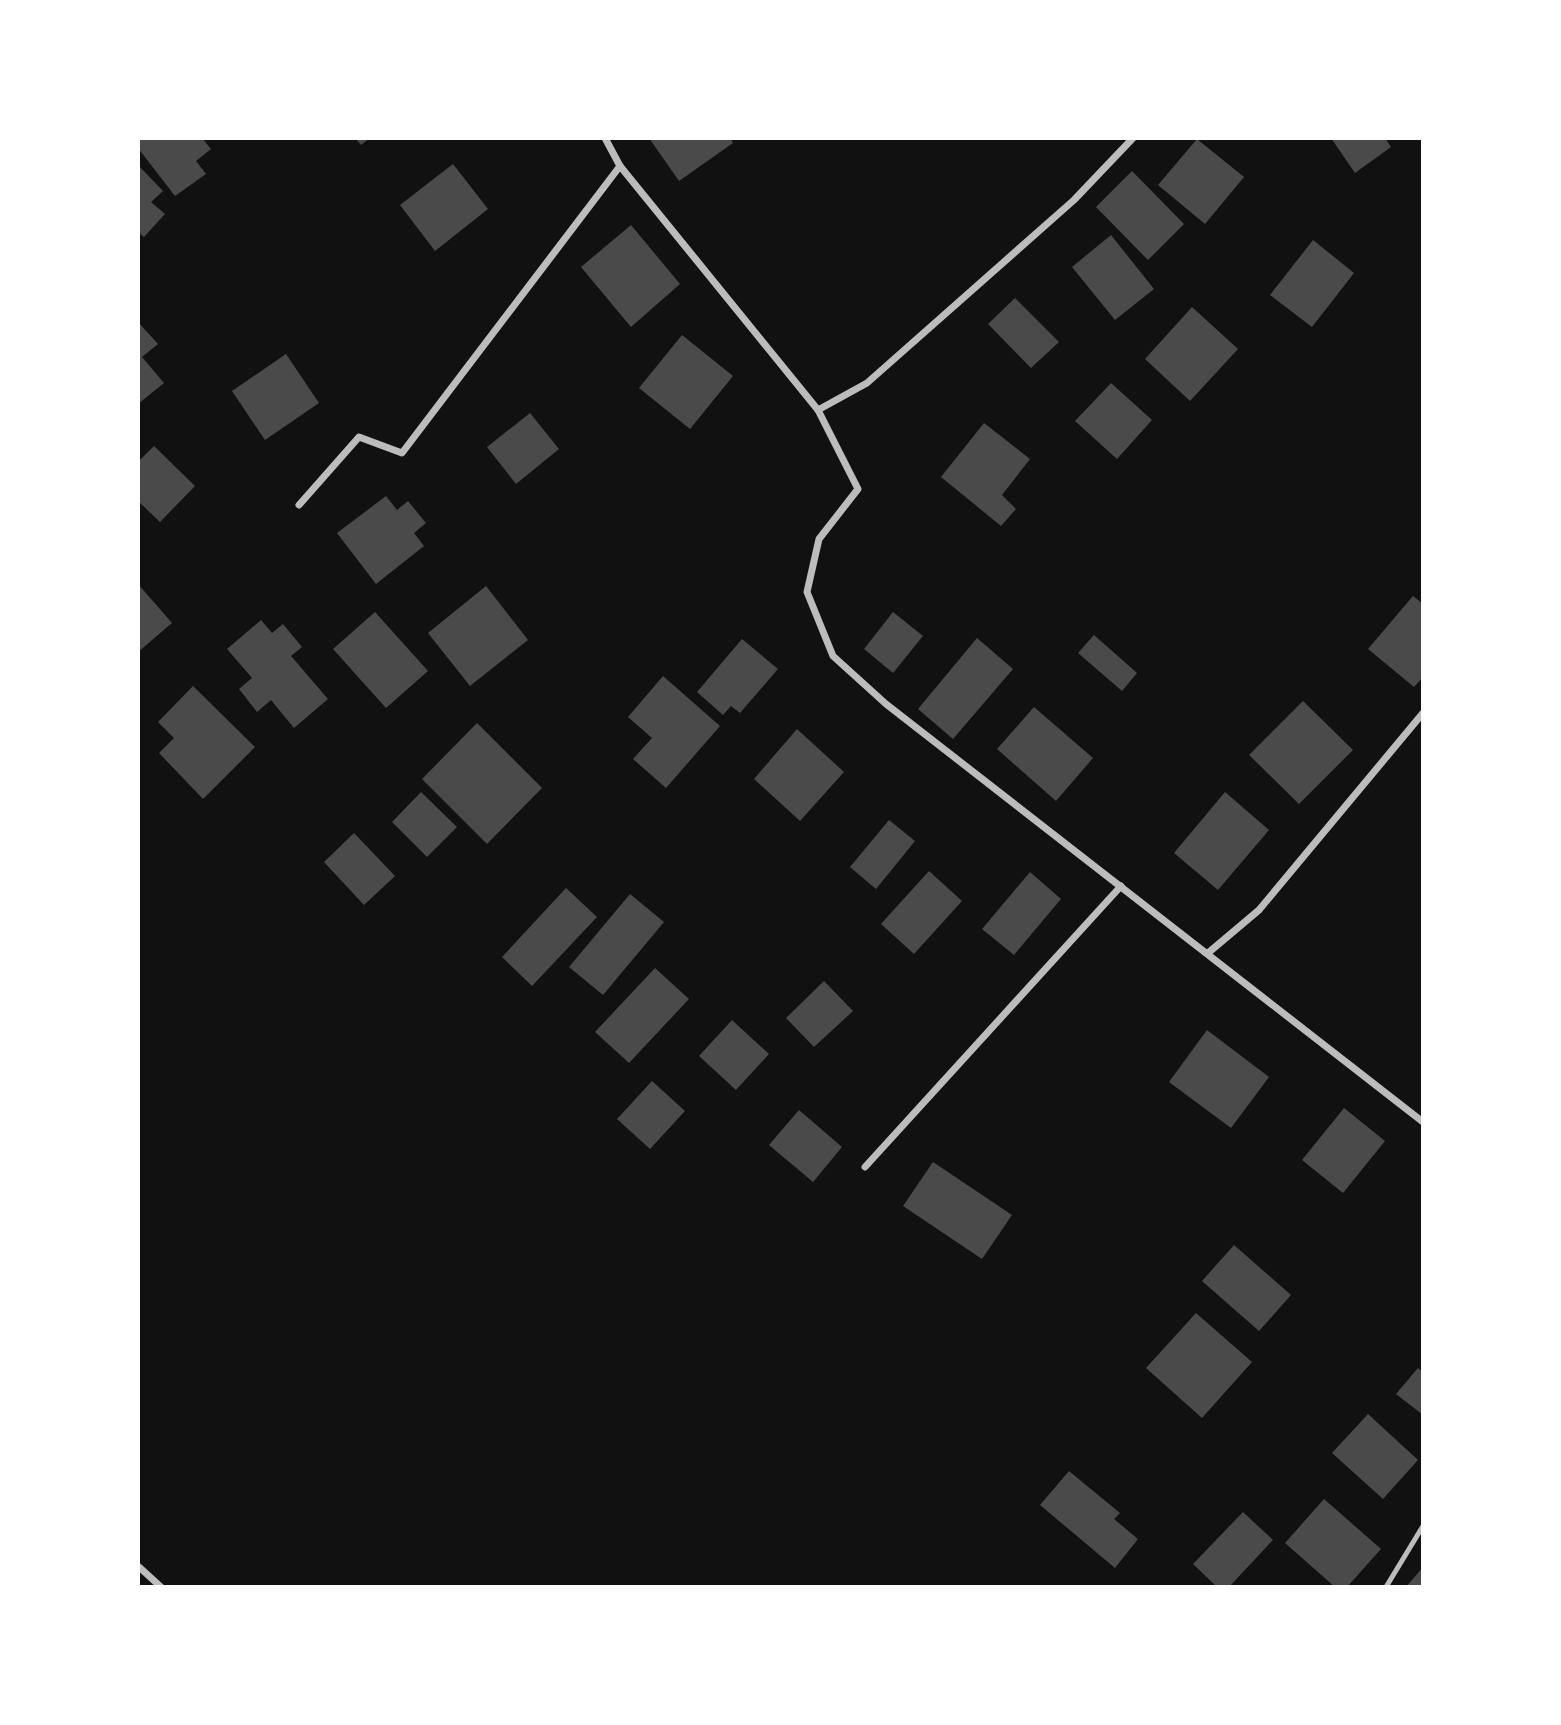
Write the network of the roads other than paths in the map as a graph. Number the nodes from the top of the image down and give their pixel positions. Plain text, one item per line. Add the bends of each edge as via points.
1 (605, 138) edge
2 (1133, 138) edge
3 (620, 166) junction
4 (818, 410) junction
5 (299, 505) dead end
6 (1423, 713) edge
7 (1121, 886) junction
8 (1208, 953) junction
9 (1423, 1122) edge
10 (865, 1167) dead end
11 (1423, 1526) edge
12 (138, 1566) edge
13 (161, 1587) edge
14 (1387, 1587) edge

1 - 3 street
2 - 4 street via 1074,200 867,383
3 - 4 street
3 - 5 street via 402,453 359,437
4 - 7 street via 858,489 819,539 807,592 832,656 886,704
6 - 8 street via 1259,910
7 - 8 street
7 - 10 street
8 - 9 street
11 - 14 lane
12 - 13 street

